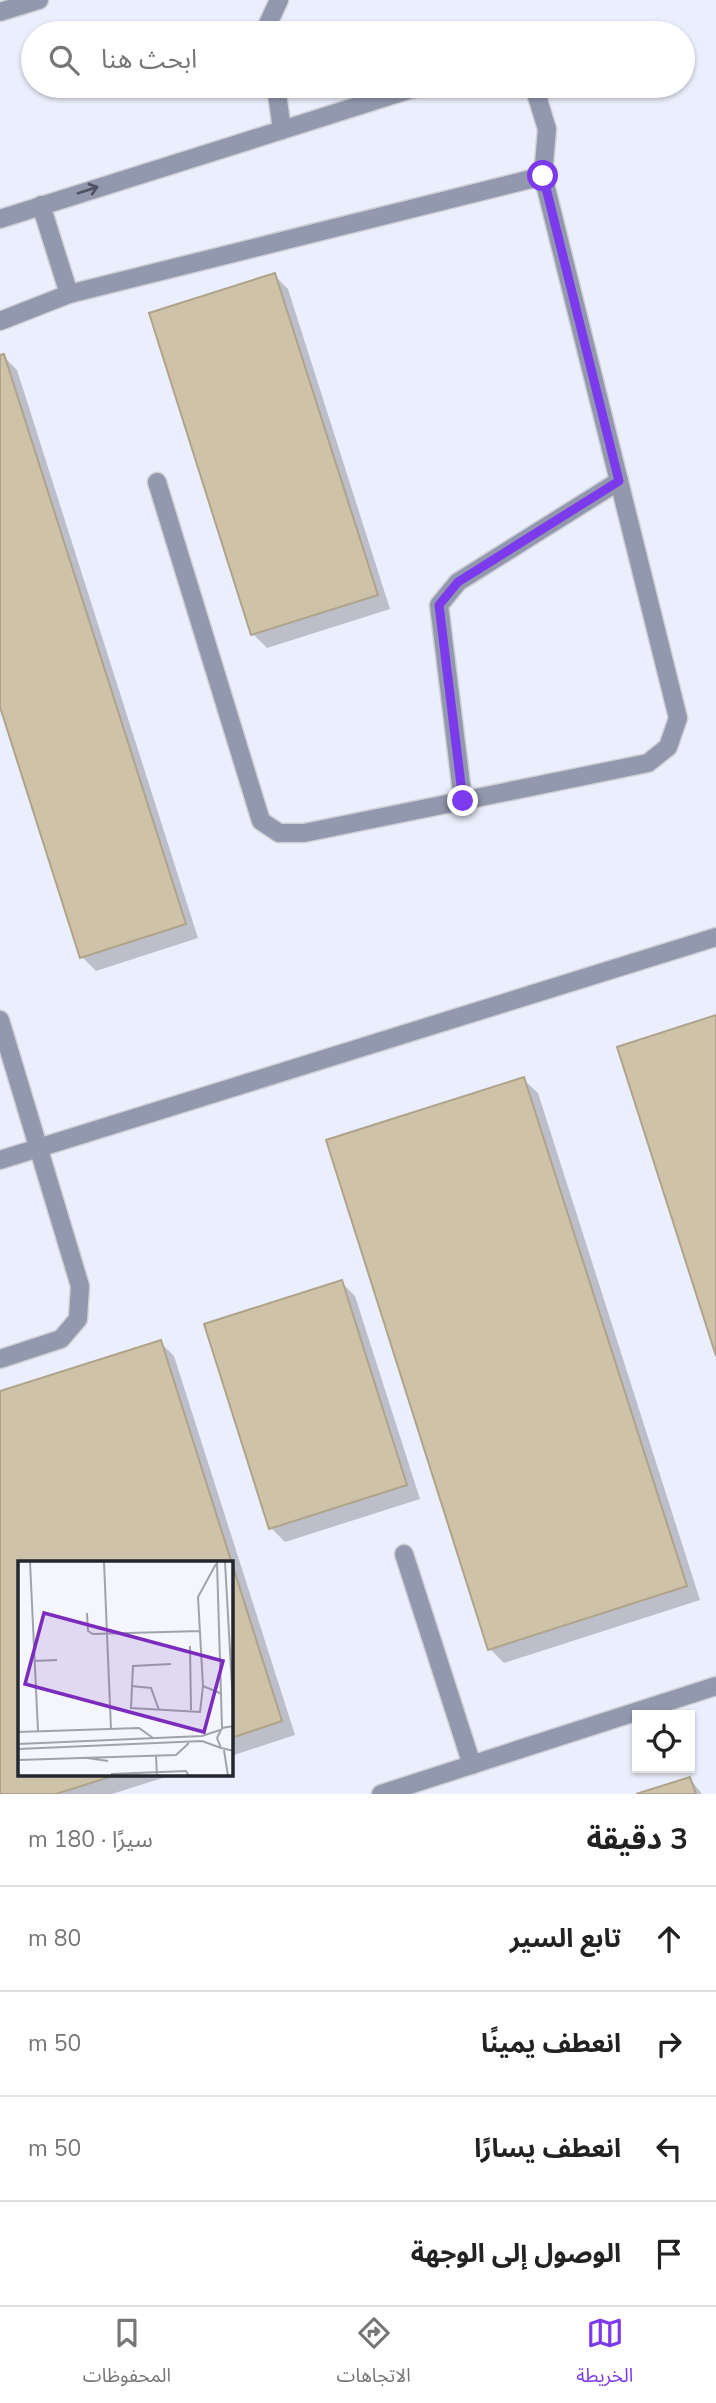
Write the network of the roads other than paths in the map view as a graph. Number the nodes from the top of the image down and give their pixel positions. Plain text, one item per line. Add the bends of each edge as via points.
1 (39, 0) edge
2 (279, 0) edge
3 (0, 12) edge
4 (269, 21) edge
5 (278, 98) edge
6 (383, 98) edge
7 (537, 98) edge
8 (282, 130) junction
9 (543, 176) junction
10 (41, 205) junction
11 (0, 219) edge
12 (69, 295) junction
13 (0, 321) edge
14 (619, 481) junction
15 (157, 482) dead end
16 (463, 801) junction
17 (716, 937) edge
18 (0, 1020) edge
19 (38, 1148) junction
20 (0, 1160) edge
21 (0, 1359) edge
22 (404, 1553) dead end
23 (716, 1686) edge
24 (471, 1765) junction
25 (381, 1794) edge

1 - 3 street
2 - 4 street
5 - 8 street
6 - 8 street
7 - 9 street via 547,129
10 -> 8 street
9 - 12 street
9 - 14 street
10 - 11 street
10 - 12 street
12 - 13 street
14 - 16 street via 458,582 439,605
14 - 16 street via 678,718 668,747 648,763
15 - 16 street via 261,821 279,833 304,833
17 - 19 street
18 - 19 street
19 - 20 street
19 - 21 street via 80,1286 78,1319 61,1339
22 - 24 street
23 - 24 street
24 - 25 street

